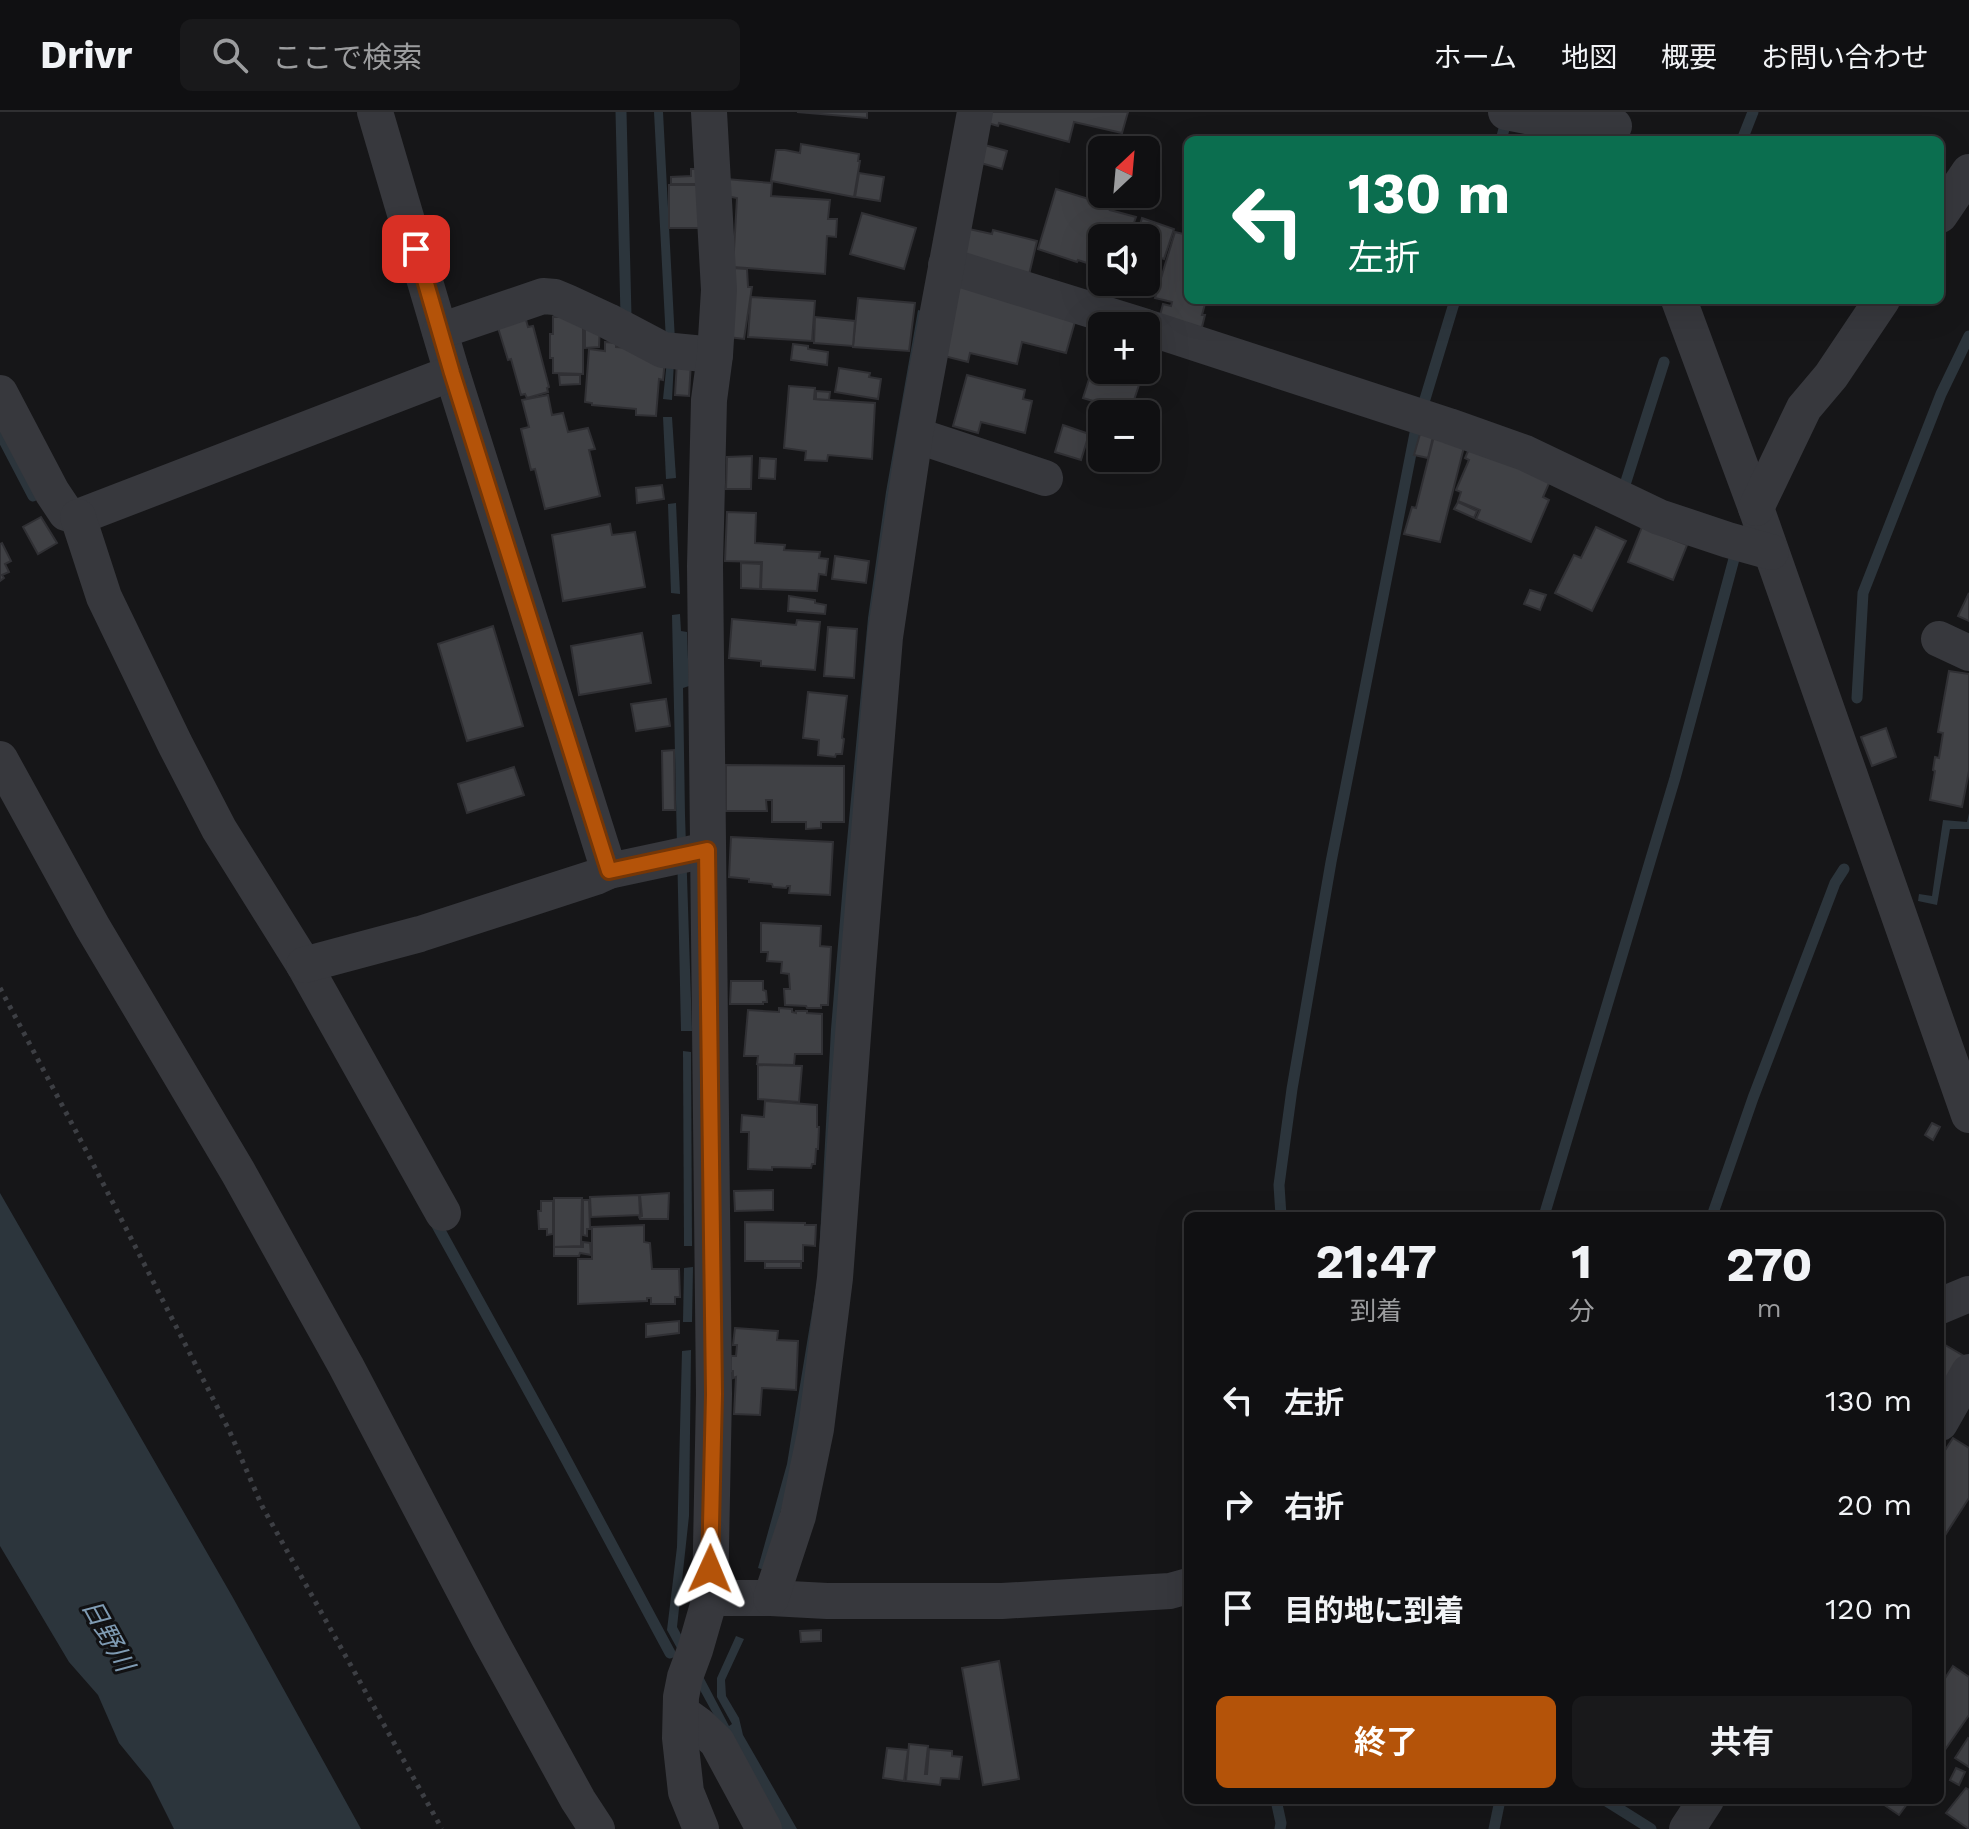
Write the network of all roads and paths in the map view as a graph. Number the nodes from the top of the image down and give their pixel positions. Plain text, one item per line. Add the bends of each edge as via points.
1 (375, 112) edge
2 (709, 112) edge
3 (975, 112) edge
4 (1506, 112) edge
5 (1614, 126) edge
6 (1969, 172) edge
7 (1944, 209) edge
8 (946, 265) junction
9 (1680, 304) edge
10 (1879, 304) edge
11 (1099, 312) edge
12 (440, 331) junction
13 (1160, 331) edge
14 (686, 352) junction
15 (452, 373) junction
16 (0, 393) edge
17 (915, 435) junction
18 (1045, 478) dead end
19 (1756, 508) junction
20 (78, 517) junction
21 (1771, 552) junction
22 (0, 759) edge
23 (691, 854) junction
24 (609, 871) junction
25 (304, 965) junction
26 (0, 988) edge
27 (1969, 1115) edge
28 (443, 1213) dead end
29 (1969, 1294) edge
30 (1944, 1304) edge
31 (1969, 1372) edge
32 (1944, 1416) edge
33 (1184, 1587) edge
34 (710, 1598) junction
35 (771, 1598) junction
36 (687, 1680) junction
37 (1703, 1804) edge
38 (442, 1829) edge
39 (597, 1829) edge
40 (701, 1829) edge
41 (764, 1829) edge
42 (1687, 1829) edge

1 - 12 street
2 - 14 street via 719,290
3 - 8 street
4 - 5 street via 1573,125
6 - 7 street
8 - 11 street
8 - 17 street
9 - 19 street
10 - 19 street via 1804,408
12 - 14 street via 543,296 555,297
12 - 15 street
13 - 21 street via 1525,453 1659,517
14 - 23 street via 709,400
15 - 20 street
15 - 24 street
16 - 20 street via 52,492 66,513
17 - 18 street
17 - 35 street via 885,637 835,1278 816,1429 798,1516
19 - 21 street
20 - 25 street via 104,597 175,744 219,829
21 - 27 street
22 - 39 street via 316,1311
23 - 24 street
23 - 34 street via 714,1394
24 - 25 street via 420,934
25 - 28 street
26 - 38 path via 229,1430 262,1506
29 - 30 street
31 - 32 street
33 - 35 street via 1002,1601
34 - 35 street
34 - 36 street
36 - 40 street via 680,1738 686,1792
36 - 41 street via 699,1725 717,1742
37 - 42 street

